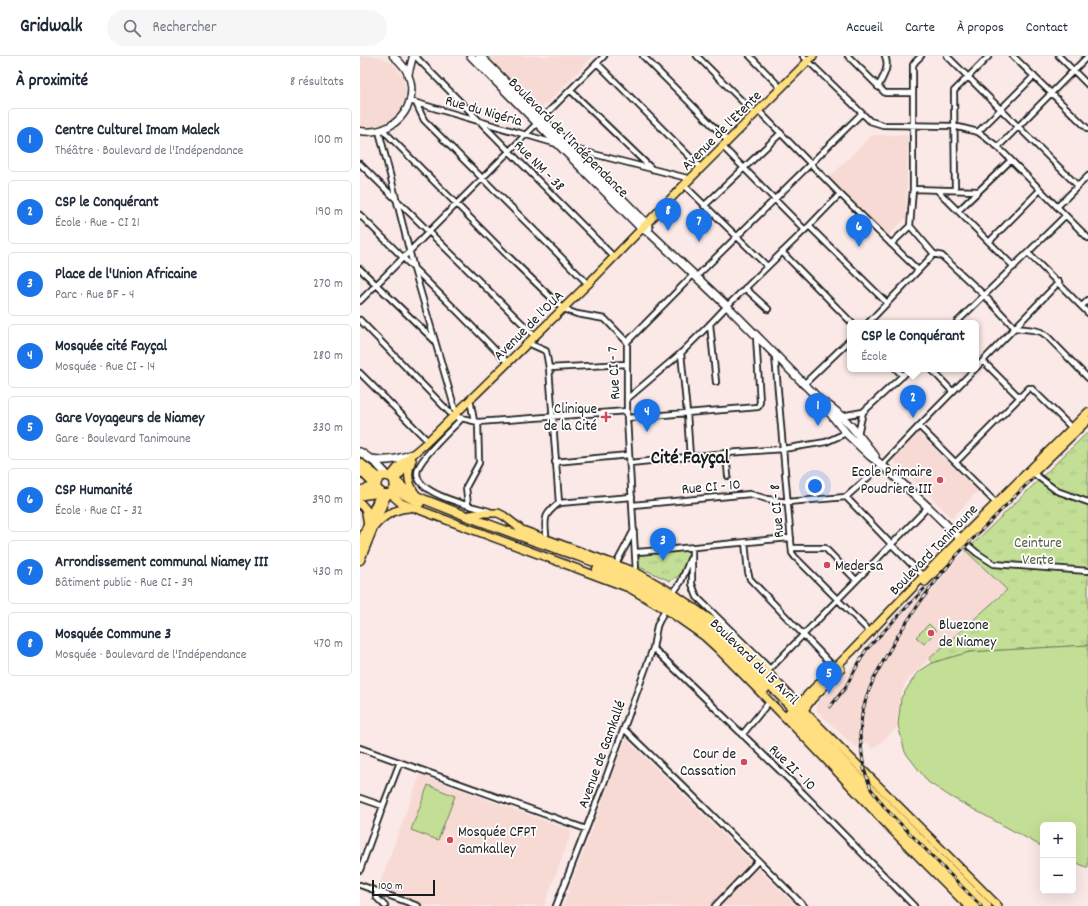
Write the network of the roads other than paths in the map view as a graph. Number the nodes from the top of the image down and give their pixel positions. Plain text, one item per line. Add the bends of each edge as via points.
1 (393, 56) edge
2 (414, 56) edge
3 (471, 56) edge
4 (480, 56) edge
5 (604, 56) edge
6 (643, 56) edge
7 (697, 56) edge
8 (750, 56) edge
9 (848, 56) edge
10 (885, 56) edge
11 (921, 56) edge
12 (947, 56) edge
13 (989, 56) edge
14 (1014, 56) edge
15 (1058, 56) edge
16 (1088, 56) edge
17 (808, 58) edge
18 (597, 63) junction
19 (1073, 70) junction
20 (408, 76) junction
21 (1034, 76) junction
22 (968, 77) junction
23 (1088, 85) edge
24 (878, 87) junction
25 (781, 88) junction
26 (570, 90) junction
27 (912, 93) junction
28 (1051, 93) junction
29 (413, 102) junction
30 (1001, 110) junction
31 (757, 112) junction
32 (861, 114) junction
33 (480, 121) junction
34 (540, 121) junction
35 (913, 125) junction
36 (954, 126) junction
37 (1018, 127) junction
38 (1088, 129) edge
39 (381, 130) junction
40 (360, 131) edge
41 (978, 132) junction
42 (781, 133) junction
43 (526, 134) junction
44 (728, 141) junction
45 (558, 144) junction
46 (723, 147) junction
47 (998, 147) junction
48 (572, 148) junction
49 (509, 151) junction
50 (1011, 160) junction
51 (360, 164) edge
52 (812, 164) junction
53 (702, 168) junction
54 (743, 168) junction
55 (654, 170) junction
56 (482, 178) junction
57 (690, 179) junction
58 (1087, 179) edge
59 (684, 185) junction
60 (1078, 186) junction
61 (913, 189) junction
62 (937, 190) junction
63 (955, 190) junction
64 (1040, 190) junction
65 (978, 191) junction
66 (840, 194) junction
67 (397, 199) junction
68 (775, 199) junction
69 (456, 204) junction
70 (704, 206) junction
71 (1057, 208) junction
72 (958, 210) junction
73 (360, 215) edge
74 (1065, 216) junction
75 (644, 226) junction
76 (809, 226) junction
77 (910, 226) junction
78 (805, 230) junction
79 (429, 232) junction
80 (737, 236) junction
81 (1088, 238) edge
82 (988, 242) junction
83 (891, 244) junction
84 (410, 251) junction
85 (782, 252) junction
86 (1028, 252) junction
87 (934, 254) junction
88 (404, 257) junction
89 (614, 257) junction
90 (767, 266) junction
91 (1014, 267) junction
92 (360, 269) edge
93 (414, 269) junction
94 (918, 270) junction
95 (695, 276) junction
96 (1059, 282) junction
97 (588, 284) junction
98 (376, 285) junction
99 (745, 288) junction
100 (984, 295) junction
101 (1088, 300) edge
102 (360, 301) edge
103 (887, 303) junction
104 (727, 306) junction
105 (1082, 306) junction
106 (563, 309) junction
107 (768, 309) dead end
108 (1088, 312) edge
109 (360, 320) edge
110 (849, 320) edge
111 (871, 320) edge
112 (959, 320) edge
113 (710, 324) junction
114 (1015, 328) junction
115 (535, 336) junction
116 (756, 336) junction
117 (436, 342) junction
118 (528, 342) junction
119 (626, 342) junction
120 (847, 343) edge
121 (681, 353) junction
122 (775, 356) junction
123 (983, 361) junction
124 (508, 363) junction
125 (627, 364) junction
126 (979, 365) edge
127 (549, 368) junction
128 (899, 372) edge
129 (907, 372) edge
130 (934, 372) edge
131 (972, 372) edge
132 (360, 373) edge
133 (903, 376) junction
134 (1088, 378) edge
135 (716, 382) dead end
136 (803, 385) junction
137 (952, 391) junction
138 (818, 398) junction
139 (1020, 398) junction
140 (470, 399) junction
141 (627, 399) junction
142 (627, 411) junction
143 (863, 412) junction
144 (1088, 412) edge
145 (687, 413) junction
146 (454, 414) junction
147 (552, 416) junction
148 (840, 416) junction
149 (462, 418) junction
150 (628, 418) junction
151 (1088, 420) edge
152 (476, 422) junction
153 (919, 426) junction
154 (1072, 428) junction
155 (846, 433) junction
156 (858, 434) junction
157 (427, 442) junction
158 (783, 449) junction
159 (360, 452) edge
160 (726, 453) junction
161 (629, 455) junction
162 (414, 456) junction
163 (360, 457) edge
164 (690, 457) junction
165 (371, 459) junction
166 (555, 462) junction
167 (956, 462) junction
168 (630, 463) junction
169 (360, 464) edge
170 (882, 465) junction
171 (364, 470) edge
172 (1034, 473) junction
173 (728, 476) dead end
174 (385, 479) junction
175 (360, 490) edge
176 (388, 493) junction
177 (360, 496) edge
178 (417, 496) junction
179 (632, 497) junction
180 (846, 497) junction
181 (559, 502) junction
182 (787, 502) junction
183 (1088, 502) edge
184 (360, 503) edge
185 (996, 503) junction
186 (468, 505) junction
187 (633, 505) junction
188 (928, 507) junction
189 (409, 508) junction
190 (423, 508) junction
191 (498, 513) junction
192 (464, 516) junction
193 (371, 526) junction
194 (634, 530) junction
195 (546, 534) dead end
196 (791, 538) junction
197 (962, 540) junction
198 (744, 542) junction
199 (891, 544) junction
200 (360, 545) edge
201 (692, 548) junction
202 (792, 548) junction
203 (636, 552) junction
204 (360, 560) edge
205 (616, 564) junction
206 (1088, 571) edge
207 (636, 572) junction
208 (924, 577) junction
209 (856, 580) junction
210 (673, 593) junction
211 (836, 600) junction
212 (665, 609) junction
213 (870, 632) junction
214 (802, 634) junction
215 (653, 648) junction
216 (835, 668) junction
217 (768, 670) junction
218 (816, 690) junction
219 (789, 695) junction
220 (810, 696) junction
221 (770, 701) junction
222 (801, 708) junction
223 (813, 720) junction
224 (624, 729) junction
225 (742, 735) junction
226 (360, 748) edge
227 (400, 762) junction
228 (360, 798) edge
229 (383, 806) junction
230 (586, 830) junction
231 (758, 861) junction
232 (360, 870) edge
233 (360, 885) edge
234 (376, 891) junction
235 (385, 906) edge
236 (418, 906) edge
237 (556, 906) edge
238 (715, 906) edge
239 (804, 906) edge
240 (914, 906) edge
241 (968, 906) edge
242 (975, 906) edge
243 (987, 906) edge
244 (998, 906) edge

1 - 20 street
2 - 20 street
2 - 33 street, Rue NM - 38
3 - 34 main road, Boulevard de l'Indépendance
4 - 34 main road, Boulevard de l'Indépendance
5 - 18 street
6 - 44 street
7 - 31 street
8 - 25 street
9 - 24 street
10 - 24 street via 886,71
11 - 27 street via 913,66
12 - 22 street
13 - 22 street
14 - 21 street
15 - 19 street
16 - 19 street
17 - 25 main road, Avenue de l'Etente
17 - 32 street
18 - 26 street
18 - 53 street
19 - 23 street
19 - 28 street
20 - 29 street
21 - 28 street
21 - 30 street
22 - 30 street
22 - 36 street via 954,91
24 - 27 street via 887,94
25 - 31 main road, Avenue de l'Etente
26 - 34 street
26 - 55 street
27 - 35 street
28 - 37 street
28 - 38 street
29 - 33 street, Rue du Nigéria
29 - 39 street via 400,119
29 - 56 street via 424,120
30 - 37 street
30 - 41 street
31 - 42 street
31 - 44 main road, Avenue de l'Etente
32 - 35 street via 876,124
32 - 52 street
33 - 43 street, Rue du Nigéria
33 - 49 street, Rue NM - 38
34 - 43 street
34 - 45 main road, Boulevard de l'Indépendance
34 - 48 main road, Boulevard de l'Indépendance
35 - 36 street
35 - 61 street
36 - 41 street
36 - 63 street
37 - 47 street
37 - 60 street
39 - 40 street
39 - 67 street
39 - 69 street
41 - 47 street
42 - 52 street
42 - 54 street
43 - 45 street, Rue du Nigéria
43 - 49 street
44 - 46 main road, Avenue de l'Etente
45 - 48 street, Rue du Nigéria
45 - 75 main road, Boulevard de l'Indépendance
46 - 53 main road, Avenue de l'Etente
46 - 54 street
47 - 50 street
48 - 55 street, Rue du Nigéria
48 - 75 main road, Boulevard de l'Indépendance
49 - 56 street
49 - 89 street, Rue NM - 38
50 - 64 street
50 - 65 street
51 - 67 street
52 - 66 street
52 - 68 street
53 - 57 main road, Avenue de l'Etente
54 - 68 street
54 - 70 street
55 - 57 street, Rue du Nigéria
56 - 69 street
56 - 97 street
57 - 59 main road, Avenue de l'Etente
58 - 60 street
59 - 70 street
59 - 75 main road, Avenue de l'Etente
60 - 71 street
61 - 62 street
61 - 77 street
62 - 63 street
62 - 72 street
63 - 65 street
64 - 71 street
64 - 82 street
65 - 72 street
66 - 76 street
66 - 83 street
67 - 79 street
67 - 84 street
68 - 78 street
68 - 80 street
69 - 79 street
69 - 106 street
70 - 80 street
71 - 74 street
72 - 82 street
73 - 88 street
74 - 81 street
74 - 86 street
75 - 89 main road, Avenue de l'OUA
75 - 95 main road, Boulevard de l'Indépendance
76 - 78 street
76 - 103 street
77 - 83 street
77 - 87 street
78 - 85 street
79 - 84 street
79 - 115 street
80 - 90 street
80 - 95 street
82 - 91 street
83 - 94 street
84 - 88 street
84 - 93 street
85 - 90 street
85 - 110 street
86 - 91 street
86 - 96 street
87 - 94 street
87 - 100 street via 942,256
88 - 93 street
88 - 98 street
89 - 97 main road, Avenue de l'OUA
90 - 99 street
91 - 100 street
92 - 98 street
93 - 117 street
93 - 124 street
94 - 103 street
95 - 104 main road, Boulevard de l'Indépendance
95 - 119 street
96 - 105 street
96 - 114 street
97 - 106 main road, Avenue de l'OUA
98 - 102 street
98 - 117 street
99 - 104 street
99 - 107 street
100 - 112 street
100 - 114 street
101 - 105 street
103 - 111 street
104 - 113 street
104 - 116 main road, Boulevard de l'Indépendance
105 - 108 street
106 - 115 main road, Avenue de l'OUA
106 - 119 street, Rue CI - 7 via 605,319
109 - 146 street
113 - 121 street
113 - 135 street
114 - 123 street
114 - 134 street via 1034,330 1047,336
115 - 118 main road, Avenue de l'OUA
116 - 122 main road, Boulevard de l'Indépendance
116 - 145 street via 760,405
117 - 146 street
118 - 124 main road, Avenue de l'OUA
118 - 127 street via 546,351
119 - 125 street, Rue CI - 7
120 - 136 street
121 - 141 street
121 - 145 street
122 - 136 main road, Boulevard de l'Indépendance
122 - 158 street, Rue CI - 8
123 - 126 street
123 - 139 street
124 - 140 main road, Avenue de l'OUA
125 - 127 street
125 - 141 street, Rue CI - 7
127 - 147 street
128 - 133 street
129 - 133 street
130 - 137 street
131 - 137 street
132 - 157 street
133 - 143 street
136 - 138 main road, Boulevard de l'Indépendance
137 - 153 street
138 - 148 main road, Boulevard de l'Indépendance
138 - 155 main road, Boulevard de l'Indépendance
139 - 154 street via 1031,388
139 - 167 street
140 - 146 main road, Avenue de l'OUA
140 - 152 street
141 - 142 street, Rue CI - 7
142 - 147 street
142 - 150 street, Rue CI - 7
143 - 148 street
143 - 156 street
144 - 154 main road, Boulevard Tanimoune
145 - 150 street
145 - 164 street
146 - 149 street
146 - 157 main road, Avenue de l'OUA
147 - 152 street
147 - 166 street
148 - 156 main road, Boulevard de l'Indépendance
149 - 152 street
149 - 186 street via 424,458 417,472 427,489
150 - 161 street, Rue CI - 7
151 - 172 main road, Boulevard Tanimoune
152 - 186 street via 479,463 466,487
153 - 167 street
153 - 170 street
154 - 185 main road, Boulevard Tanimoune
155 - 158 street via 826,442
155 - 170 main road, Boulevard de l'Indépendance
156 - 170 main road, Boulevard de l'Indépendance
157 - 162 main road, Avenue de l'OUA
158 - 160 street
158 - 182 street, Rue CI - 8
159 - 165 main road
160 - 164 street
160 - 173 street
161 - 166 street
161 - 168 street, Rue CI - 7
162 - 165 main road via 391,461
162 - 174 main road, Avenue de l'OUA
162 - 178 main road via 408,478
163 - 174 main road via 374,466
164 - 168 street
165 - 174 main road
166 - 181 street
167 - 185 street
168 - 179 street, Rue CI - 7
169 - 171 highway, Boulevard du 15 Avril
170 - 180 street
170 - 188 main road, Boulevard de l'Indépendance
171 - 174 highway, Boulevard du 15 Avril
172 - 183 street via 1057,491
172 - 197 main road, Boulevard Tanimoune
174 - 175 main road
174 - 176 highway via 395,485
174 - 176 highway via 377,489
174 - 178 highway, Boulevard du 15 Avril
176 - 177 main road
176 - 189 main road, Boulevard du 15 Avril via 390,500 395,504
176 - 190 highway, Boulevard du 15 Avril
176 - 193 highway via 373,509
178 - 192 highway, Boulevard du 15 Avril
179 - 181 street
179 - 187 street, Rue CI - 7
180 - 182 street, Rue CI - 10
180 - 199 street
181 - 195 street via 547,515
182 - 187 street, Rue CI - 10 via 750,494
182 - 196 street, Rue CI - 8
184 - 193 highway via 366,510
185 - 197 main road, Boulevard Tanimoune
186 - 191 street
187 - 194 street, Rue CI - 7
188 - 197 main road, Boulevard de l'Indépendance
188 - 199 street
189 - 190 main road, Boulevard du 15 Avril
189 - 193 main road via 390,513
190 - 212 main road, Boulevard du 15 Avril via 617,583
190 - 242 highway, Boulevard du 15 Avril via 630,582 670,605 724,647
191 - 192 main road
191 - 205 main road, Boulevard du 15 Avril via 510,519 522,530
192 - 243 highway, Boulevard du 15 Avril via 626,574 658,591 695,616 735,649
193 - 200 highway
193 - 204 highway
194 - 203 street, Rue CI - 7
194 - 205 street
196 - 198 street
196 - 202 street, Rue CI - 8
197 - 206 street, Boulevard de l'Indépendance via 977,554 994,564
197 - 208 main road, Boulevard Tanimoune
197 - 218 main road, Boulevard Tanimoune
198 - 201 street
198 - 214 street via 750,579
199 - 208 street
199 - 209 street
201 - 203 street
201 - 210 street via 681,582
201 - 217 street via 692,584 697,597
202 - 209 street via 825,548
202 - 211 street, Rue CI - 8 via 795,557
203 - 207 street, Rue CI - 7
205 - 207 main road, Boulevard du 15 Avril
207 - 210 main road, Boulevard du 15 Avril
208 - 213 main road, Boulevard Tanimoune
209 - 211 street
210 - 217 main road, Boulevard du 15 Avril via 725,631
211 - 213 street, Rue CI - 8
211 - 214 street
212 - 215 street, Avenue de Gamkallé via 657,626
212 - 221 main road, Boulevard du 15 Avril via 714,645
213 - 216 main road, Boulevard Tanimoune
214 - 216 street
214 - 217 street
215 - 224 street, Avenue de Gamkallé
215 - 225 street, Rue ZI - 10
216 - 218 main road, Boulevard Tanimoune
217 - 219 main road, Boulevard du 15 Avril
218 - 220 main road, Boulevard Tanimoune
219 - 220 main road
219 - 222 main road, Boulevard du 15 Avril
220 - 222 main road, Boulevard Tanimoune
220 - 223 main road
221 - 225 street
221 - 241 main road, Boulevard du 15 Avril
222 - 223 main road, Boulevard du 15 Avril
223 - 244 main road, Boulevard du 15 Avril
224 - 230 street, Avenue de Gamkallé
224 - 231 street
225 - 240 street, Rue ZI - 10
226 - 227 street
227 - 229 street
227 - 230 street
228 - 229 street
229 - 232 street
230 - 237 street, Avenue de Gamkallé
231 - 238 street
231 - 239 street
233 - 234 street
234 - 235 street via 376,897
234 - 236 street

